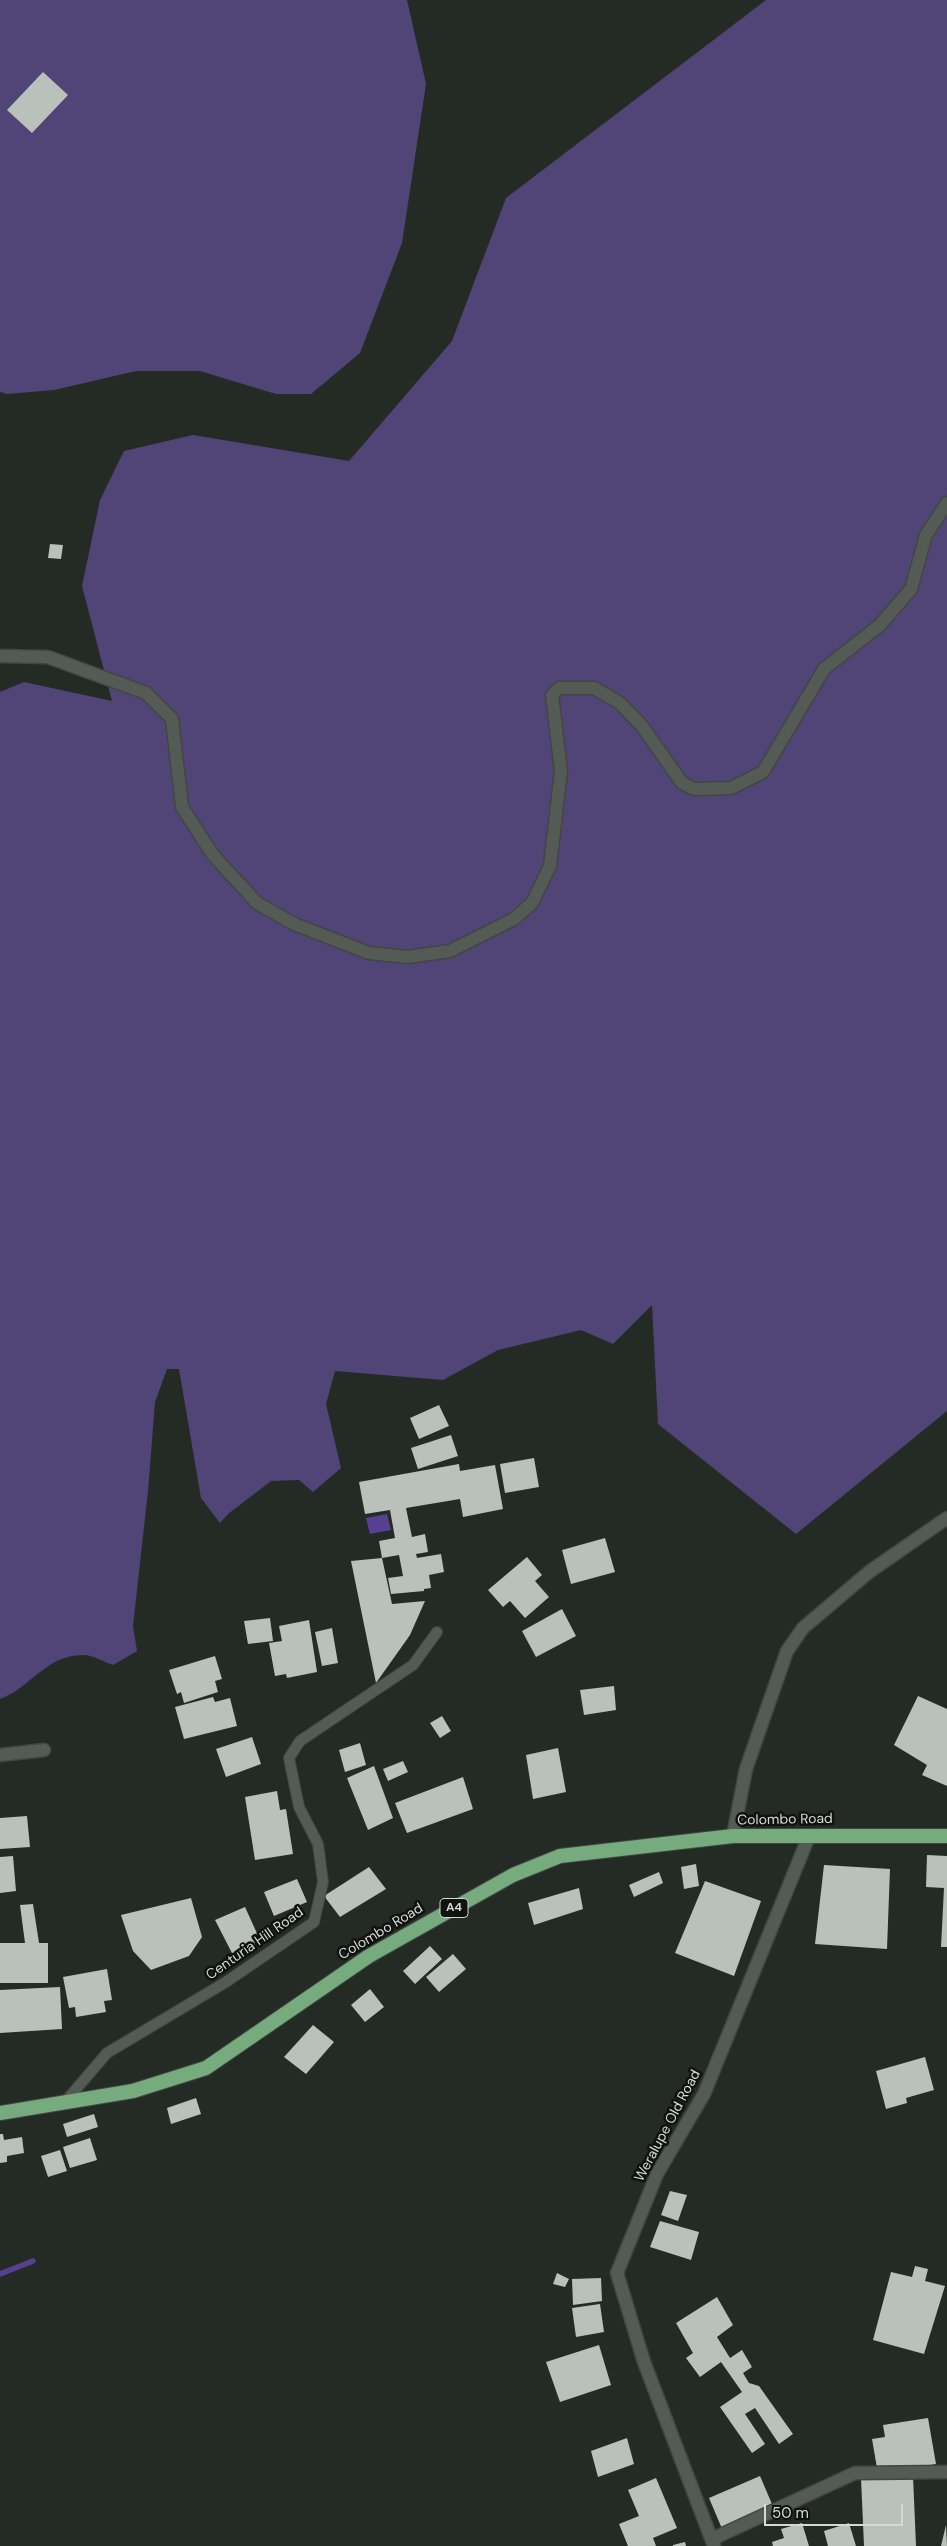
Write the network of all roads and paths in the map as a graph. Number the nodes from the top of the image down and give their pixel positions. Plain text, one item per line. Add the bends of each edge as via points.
1 (947, 504) edge
2 (0, 656) edge
3 (947, 1518) edge
4 (437, 1632) dead end
5 (44, 1750) dead end
6 (0, 1755) edge
7 (733, 1836) junction
8 (809, 1836) junction
9 (947, 1836) edge
10 (65, 2102) junction
11 (0, 2113) edge
12 (947, 2472) edge
13 (713, 2543) edge

1 - 2 street via 926,536 911,589 880,625 824,669 763,772 731,788 694,789 682,782 642,726 620,704 594,688 559,688 552,696 561,772 550,866 532,903 514,919 450,951 408,957 369,953 294,924 257,903 213,855 182,807 172,719 146,693 48,657
3 - 7 street via 869,1572 803,1628 787,1652 746,1769
4 - 10 lane, Centuria Hill Road via 413,1666 300,1741 289,1758 299,1807 318,1844 323,1882 314,1922 226,1982 107,2053
5 - 6 street
7 - 8 highway, Colombo Road / A4
7 - 10 highway, Colombo Road / A4 via 560,1856 513,1875 369,1956 206,2068 133,2091
8 - 9 highway, Colombo Road / A4
8 - 13 street, Weralupe Old Road via 704,2094 657,2174 617,2273 644,2362
10 - 11 highway, Colombo Road / A4
12 - 13 street via 855,2473

